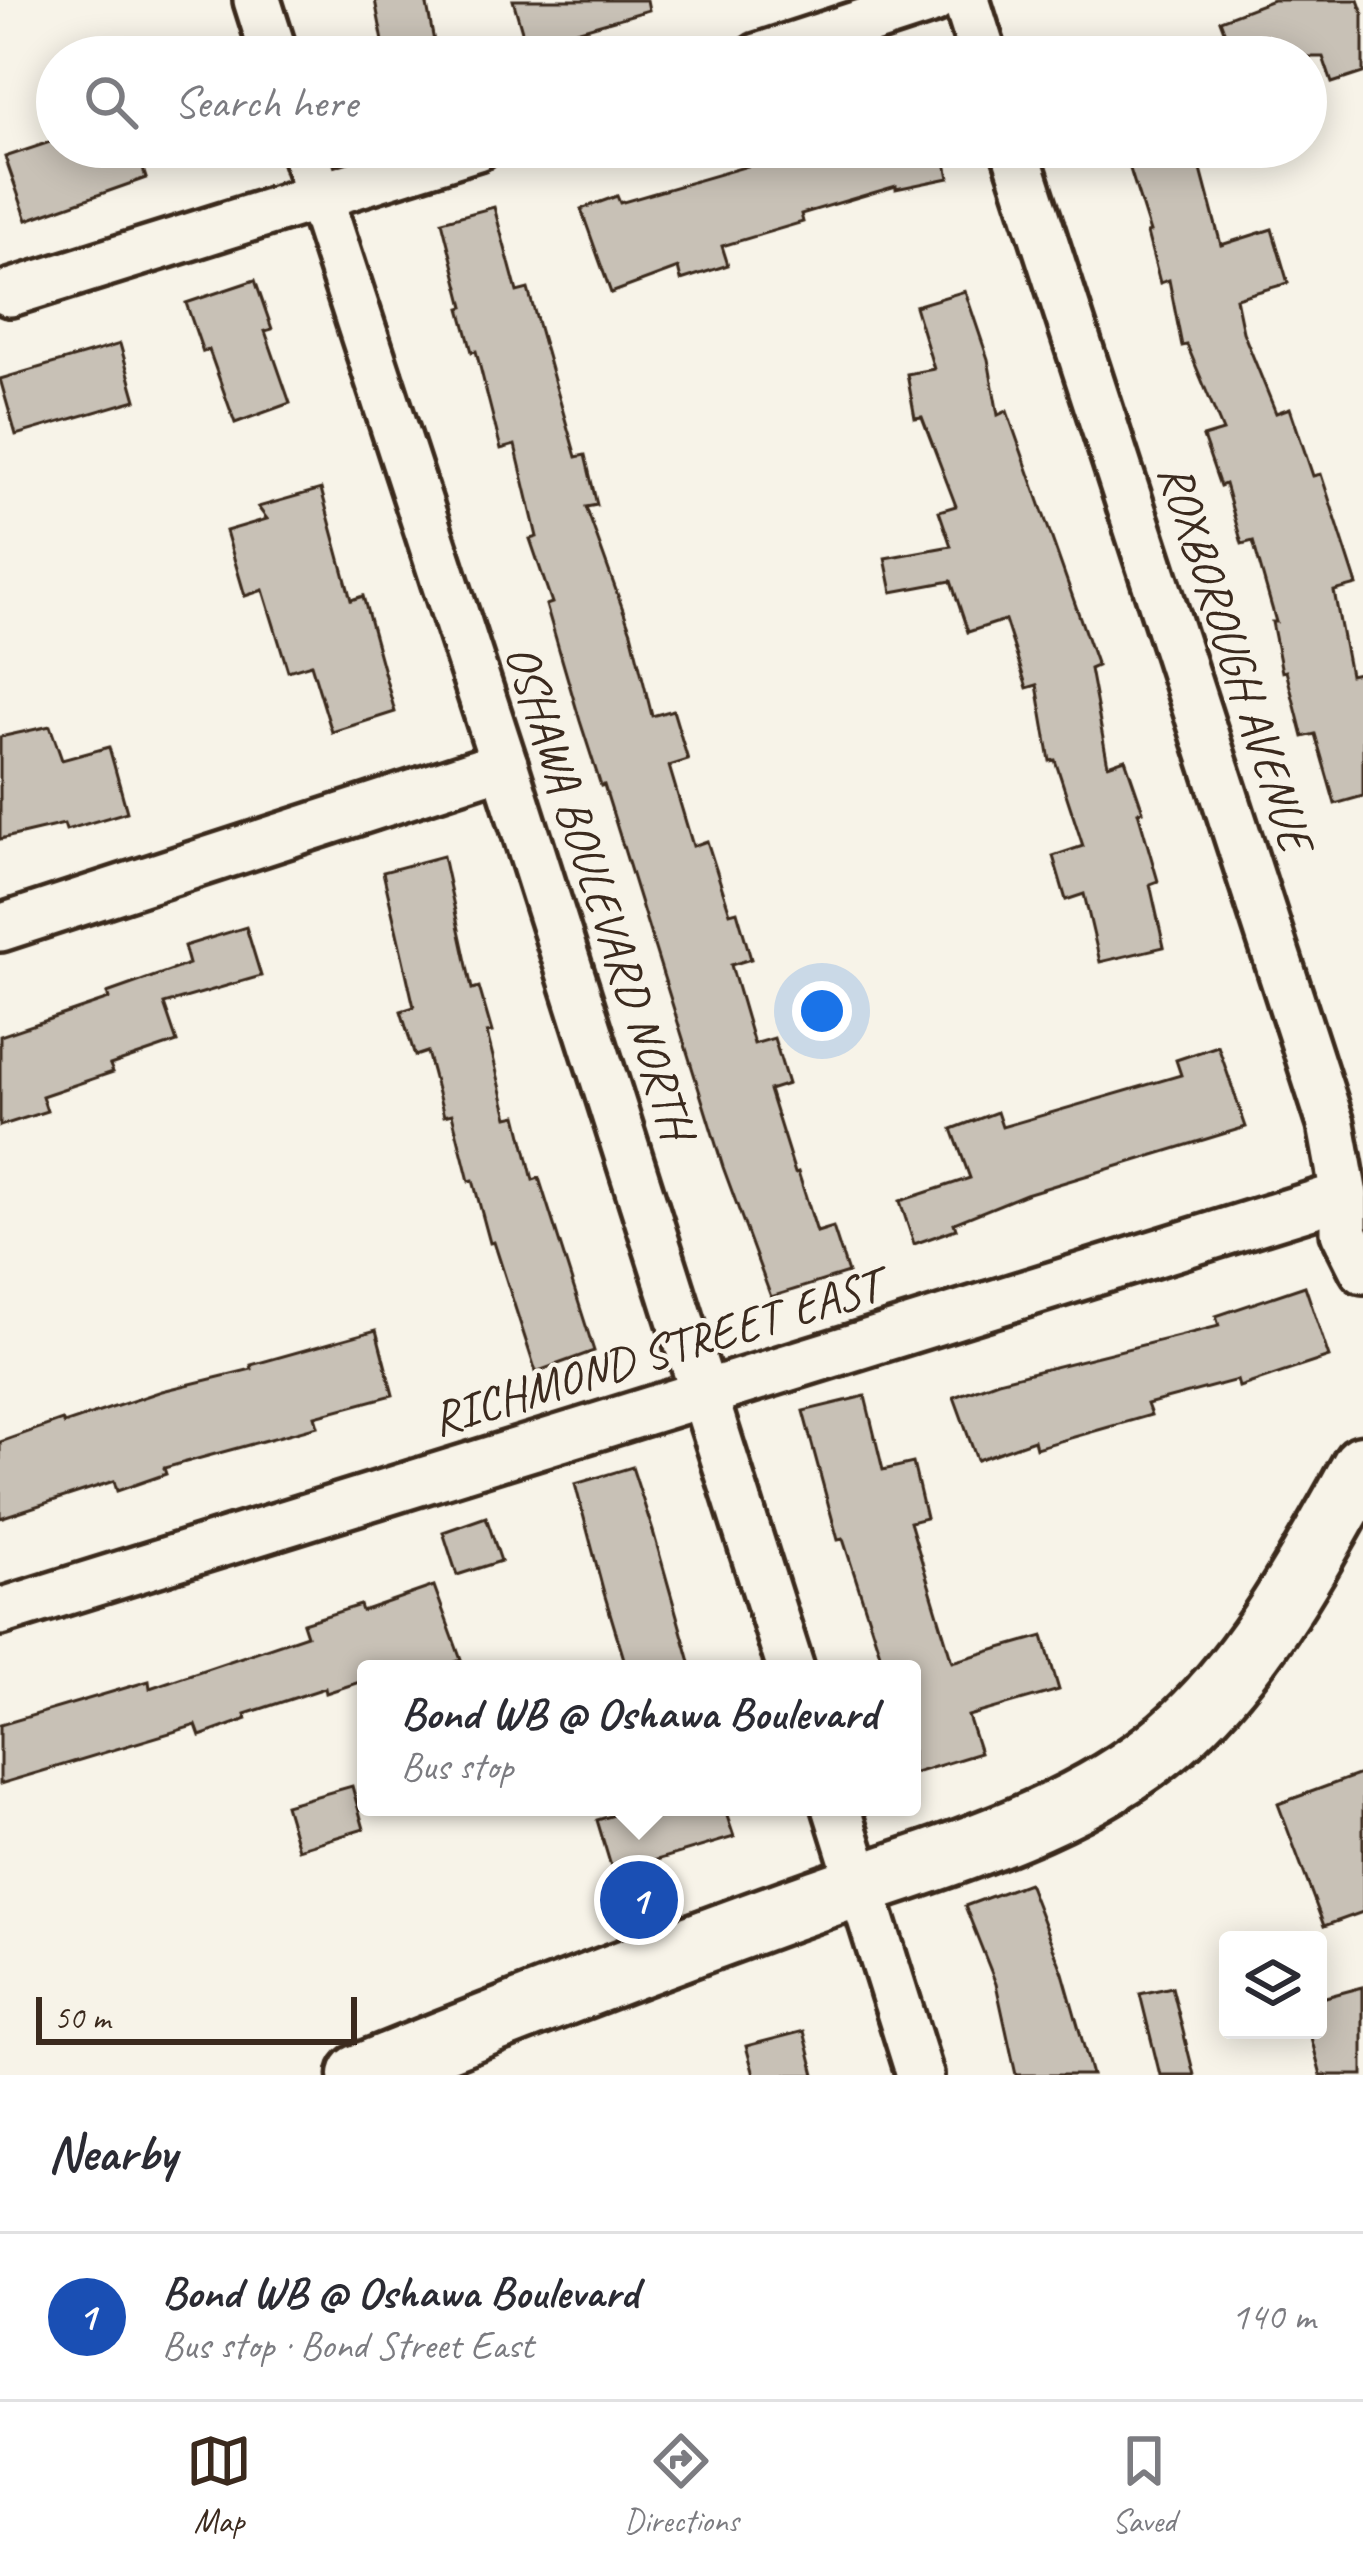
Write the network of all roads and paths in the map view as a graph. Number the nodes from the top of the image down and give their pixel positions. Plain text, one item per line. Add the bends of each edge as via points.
1 (257, 0) edge
2 (933, 0) edge
3 (966, 0) edge
4 (268, 36) edge
5 (822, 36) edge
6 (977, 36) edge
7 (310, 168) edge
8 (406, 168) edge
9 (1020, 168) edge
10 (318, 194) junction
11 (10, 293) dead end
12 (504, 764) junction
13 (0, 928) edge
14 (1344, 1195) junction
15 (1363, 1270) edge
16 (703, 1394) junction
17 (1363, 1466) edge
18 (0, 1612) edge
19 (788, 1660) edge
20 (839, 1816) edge
21 (861, 1885) junction
22 (360, 2075) edge
23 (920, 2075) edge

1 - 4 street
2 - 5 street
3 - 6 street
7 - 10 street, OSHAWA BOULEVARD NORTH
8 - 10 street
9 - 14 street, ROXBOROUGH AVENUE via 1331,1124
10 - 11 street
10 - 12 street, OSHAWA BOULEVARD NORTH
12 - 13 street
12 - 16 street, OSHAWA BOULEVARD NORTH
14 - 15 street, ROXBOROUGH AVENUE via 1344,1232
14 - 16 street, RICHMOND STREET EAST
16 - 18 street, RICHMOND STREET EAST
16 - 19 street, OSHAWA BOULEVARD NORTH
17 - 21 main road via 1256,1645 1168,1742 1100,1788 1003,1834
20 - 21 street
21 - 22 main road
21 - 23 street

